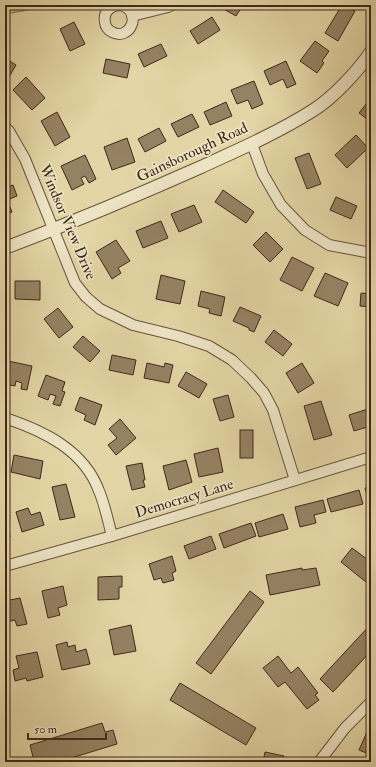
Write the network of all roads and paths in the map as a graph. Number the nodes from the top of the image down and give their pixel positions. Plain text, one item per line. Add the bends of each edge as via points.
1 (119, 5) edge
2 (172, 5) edge
3 (132, 16) junction
4 (371, 52) edge
5 (5, 127) edge
6 (252, 144) junction
7 (55, 230) junction
8 (5, 248) edge
9 (371, 253) edge
10 (5, 418) edge
11 (371, 457) edge
12 (295, 480) junction
13 (112, 536) junction
14 (5, 566) edge
15 (371, 702) edge
16 (319, 762) edge

1 - 3 street via 128,8
1 - 3 street via 111,7 105,14 105,23 109,30 118,34 126,31 132,25
2 - 3 street
4 - 6 street, Gainsborough Road via 333,94 312,111
5 - 7 street, Windsor View Drive via 25,159
6 - 7 street, Gainsborough Road
6 - 9 street via 263,174 281,205 305,230 329,244
7 - 8 street, Gainsborough Road
7 - 12 street, Windsor View Drive via 76,282 86,298 100,309 133,325 209,346 232,360 251,378 264,393 273,410
10 - 13 street via 57,440 72,451 99,490
11 - 12 street, Democracy Lane
12 - 13 street, Democracy Lane
13 - 14 street, Democracy Lane
15 - 16 street via 345,728

